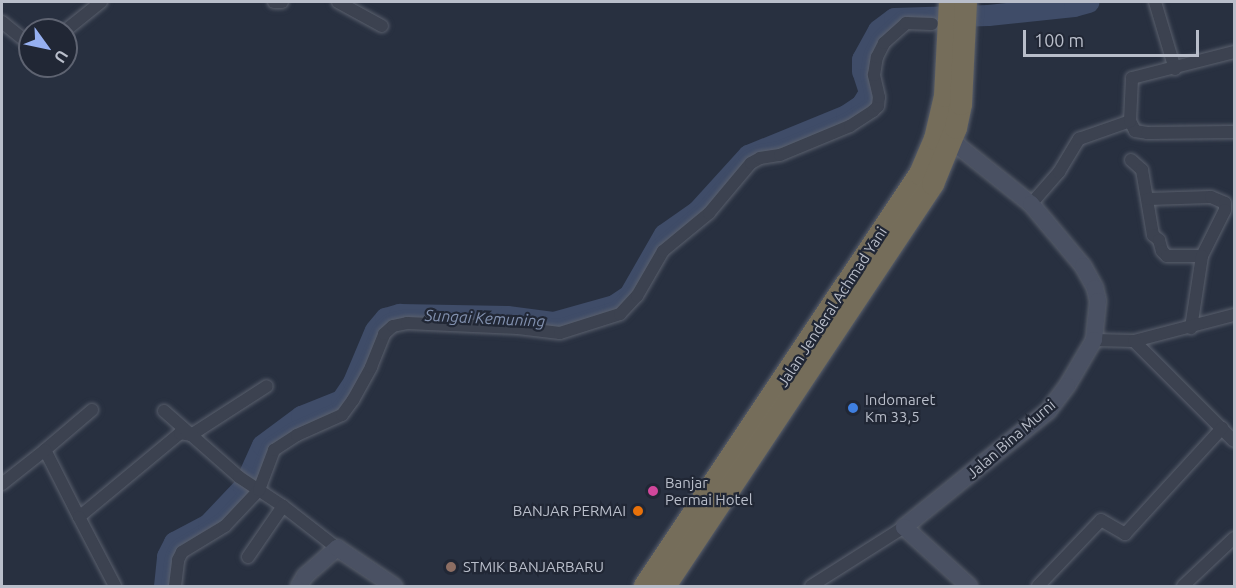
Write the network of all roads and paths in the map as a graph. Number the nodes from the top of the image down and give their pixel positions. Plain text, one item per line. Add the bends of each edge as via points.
1 (101, 2) edge
2 (274, 2) edge
3 (282, 2) edge
4 (338, 2) edge
5 (1155, 2) edge
6 (958, 3) edge
7 (78, 20) edge
8 (2, 22) edge
9 (382, 26) dead end
10 (948, 34) junction
11 (18, 35) edge
12 (1234, 52) edge
13 (1175, 69) junction
14 (1130, 121) junction
15 (1234, 132) edge
16 (951, 141) junction
17 (1131, 159) dead end
18 (1148, 199) junction
19 (1031, 204) junction
20 (1202, 256) junction
21 (1234, 315) edge
22 (1191, 328) junction
23 (1094, 340) junction
24 (1134, 341) junction
25 (811, 355) junction
26 (267, 386) dead end
27 (92, 410) dead end
28 (164, 411) dead end
29 (1222, 428) junction
30 (191, 435) junction
31 (1234, 441) edge
32 (45, 450) junction
33 (745, 453) junction
34 (2, 484) edge
35 (257, 489) junction
36 (283, 506) junction
37 (78, 517) junction
38 (904, 527) junction
39 (1232, 546) edge
40 (337, 548) junction
41 (248, 557) dead end
42 (115, 586) edge
43 (175, 586) edge
44 (298, 586) edge
45 (394, 586) edge
46 (645, 586) edge
47 (664, 586) edge
48 (812, 586) edge
49 (969, 586) edge
50 (1038, 586) edge
51 (1183, 586) edge

1 - 7 street
2 - 3 street
4 - 9 street
5 - 13 street
6 - 10 highway, Jalan Jenderal Achmad Yani
8 - 11 street
10 - 16 highway, Jalan Jenderal Achmad Yani via 961,104
10 - 25 highway, Jalan Jenderal Achmad Yani via 945,96 935,139 920,174
10 - 35 street via 906,23 884,43 877,57 874,75 878,106 840,130 751,163 708,213 663,251 637,296 620,314 560,333 406,323 393,326 384,334 371,367 342,415 274,450
12 - 13 street
13 - 14 street via 1132,78
14 - 15 street via 1135,131 1147,133
14 - 19 street via 1079,139 1059,172
16 - 19 street, Jalan Bina Murni
16 - 25 highway, Jalan Jenderal Achmad Yani via 916,212
17 - 18 street via 1142,170
18 - 20 street via 1153,235 1162,251 1167,256
18 - 20 street via 1221,199 1225,210
19 - 23 street, Jalan Bina Murni via 1073,252 1095,288 1098,317
20 - 22 street
21 - 22 street
22 - 24 street
23 - 24 street
23 - 38 street, Jalan Bina Murni via 1048,411
24 - 29 street
25 - 33 highway, Jalan Jenderal Achmad Yani
26 - 30 street
27 - 32 street
28 - 30 street
29 - 31 street
29 - 50 street via 1125,534 1101,520
30 - 35 street
30 - 37 street via 180,433
32 - 34 street
32 - 37 street
33 - 46 highway, Jalan Jenderal Achmad Yani
33 - 47 highway, Jalan Jenderal Achmad Yani
35 - 36 street
35 - 43 street via 225,526 182,552 176,566
36 - 40 street
36 - 41 street
37 - 42 street
38 - 48 street
38 - 49 street
39 - 51 street
40 - 44 street
40 - 45 street

